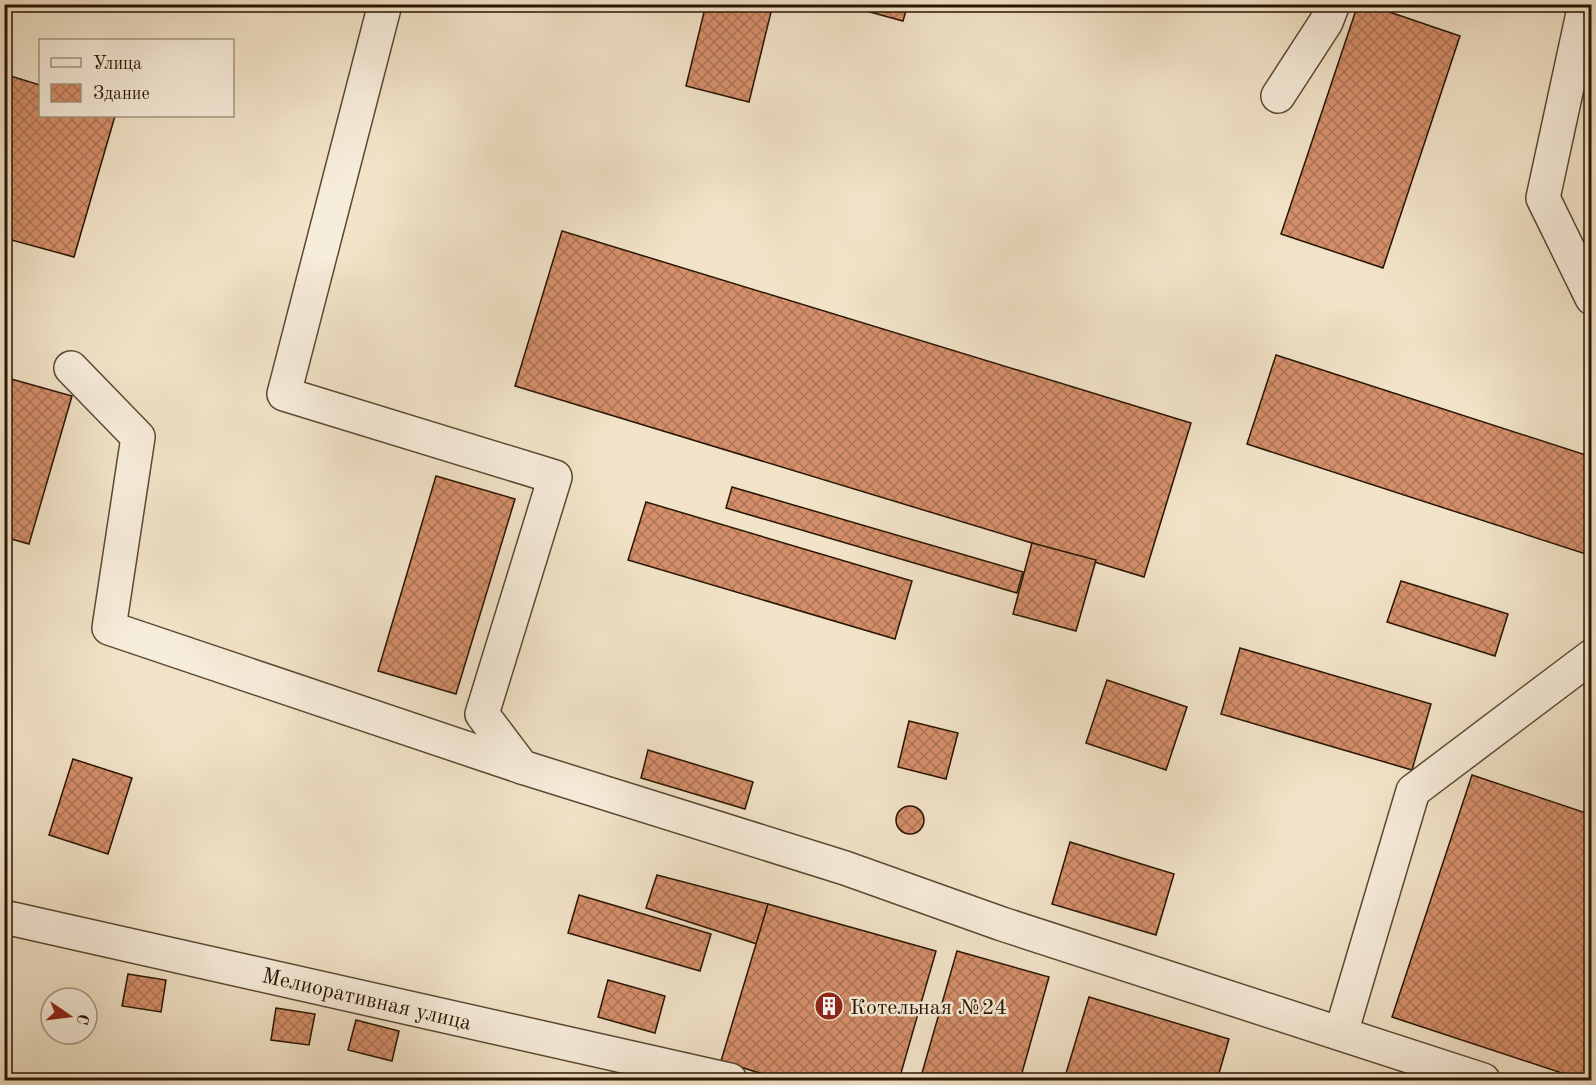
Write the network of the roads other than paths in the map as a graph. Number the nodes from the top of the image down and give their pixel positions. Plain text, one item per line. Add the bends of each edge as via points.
1 (385, 4) edge
2 (1333, 4) edge
3 (1585, 4) edge
4 (1278, 96) dead end
5 (1592, 298) edge
6 (71, 368) dead end
7 (1592, 656) edge
8 (522, 767) junction
9 (4, 917) edge
10 (1341, 1034) junction
11 (730, 1080) edge
12 (1483, 1080) edge

1 - 8 street via 284,394 555,477 482,714
2 - 4 street via 1326,22
3 - 5 street via 1543,198
6 - 8 street via 138,437 109,628
7 - 10 street via 1413,791
8 - 10 street via 845,868 1002,924
9 - 11 street, Мелиоративная улица
10 - 12 street

